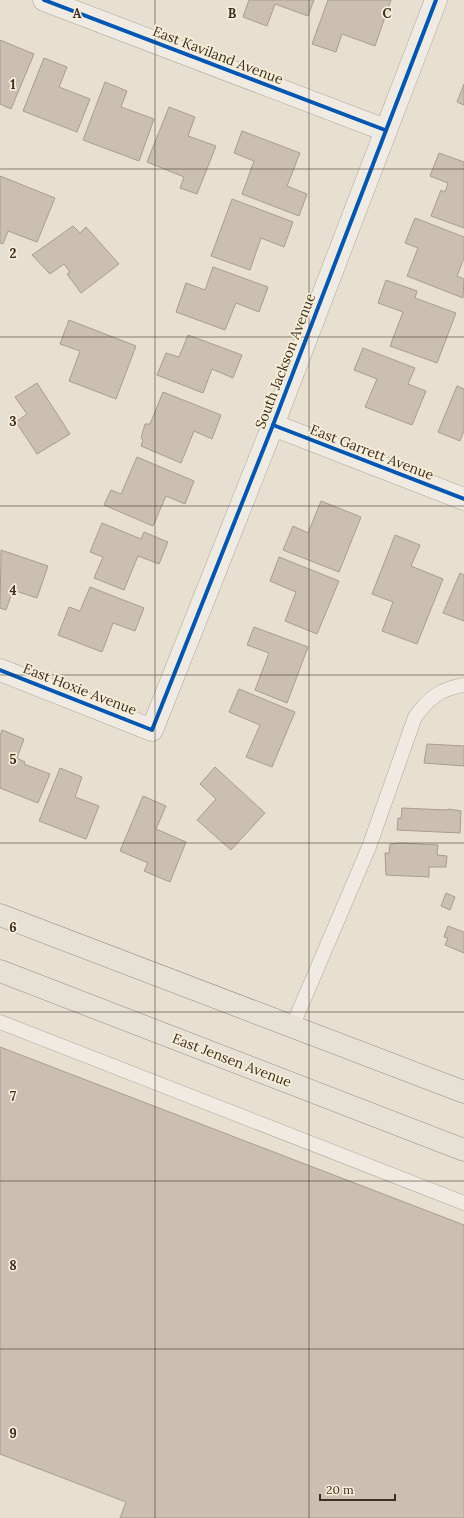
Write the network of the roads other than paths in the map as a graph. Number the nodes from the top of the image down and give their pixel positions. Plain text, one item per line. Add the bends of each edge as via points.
1 (44, 0) edge
2 (436, 0) edge
3 (385, 130) junction
4 (272, 425) junction
5 (464, 500) edge
6 (0, 670) edge
7 (464, 685) edge
8 (152, 730) joint
9 (0, 915) edge
10 (0, 971) edge
11 (0, 1022) edge
12 (292, 1027) junction
13 (464, 1092) edge
14 (464, 1150) edge
15 (464, 1203) edge

1 - 3 street, East Kaviland Avenue
2 - 3 street, South Jackson Avenue
3 - 4 street, South Jackson Avenue
4 - 5 street, East Garrett Avenue
4 - 8 street, South Jackson Avenue
6 - 8 street, East Hoxie Avenue
7 - 12 lane via 447,690 427,701 415,717 368,847
9 - 12 main road
10 - 14 main road, East Jensen Avenue
11 - 15 lane
12 - 13 main road

